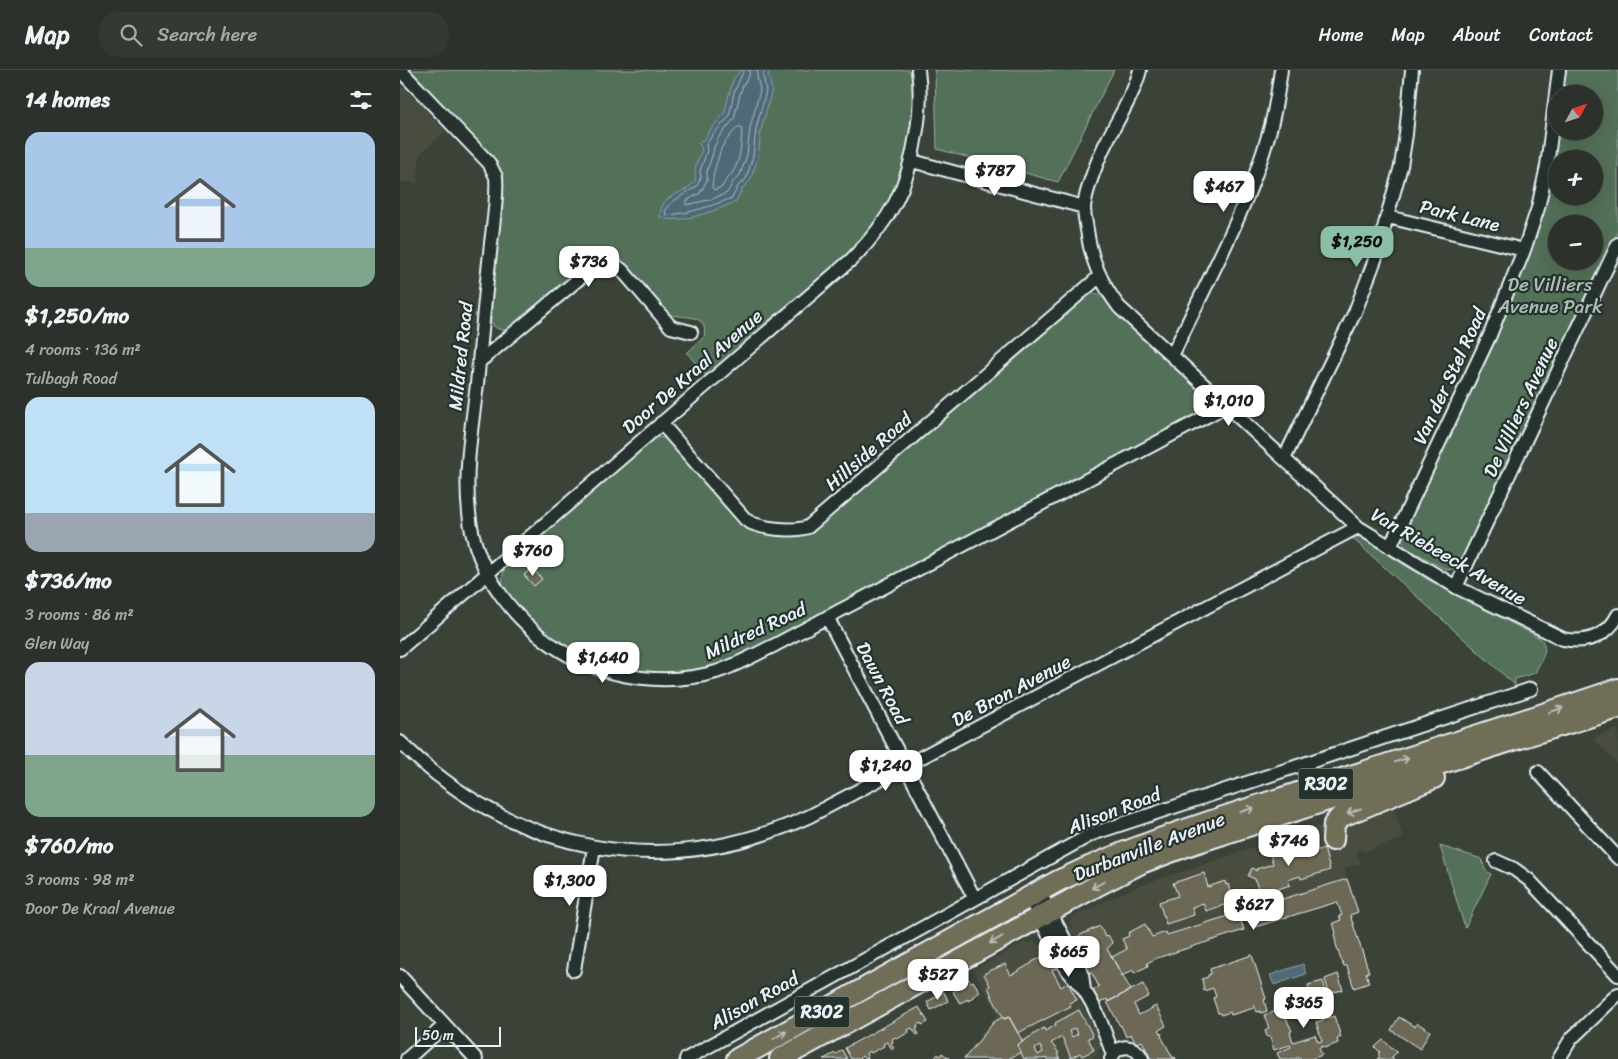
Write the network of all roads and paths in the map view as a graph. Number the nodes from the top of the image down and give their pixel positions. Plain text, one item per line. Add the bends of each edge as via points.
1 (400, 70) edge
2 (918, 70) edge
3 (1140, 70) edge
4 (1281, 70) edge
5 (1412, 70) edge
6 (1558, 70) edge
7 (408, 75) edge
8 (912, 161) junction
9 (1084, 207) junction
10 (1388, 217) junction
11 (1618, 244) edge
12 (1524, 250) junction
13 (1099, 277) junction
14 (691, 332) dead end
15 (1172, 356) junction
16 (479, 362) junction
17 (1226, 406) junction
18 (661, 423) junction
19 (1284, 459) junction
20 (1358, 527) junction
21 (1390, 547) junction
22 (488, 573) junction
23 (1456, 587) junction
24 (1618, 615) edge
25 (827, 617) junction
26 (400, 649) edge
27 (1531, 689) dead end
28 (1618, 689) edge
29 (1618, 708) edge
30 (1510, 741) junction
31 (400, 742) edge
32 (906, 766) junction
33 (1538, 772) dead end
34 (1333, 840) dead end
35 (594, 847) junction
36 (1618, 858) edge
37 (1496, 861) dead end
38 (1034, 894) junction
39 (975, 899) junction
40 (1044, 914) junction
41 (1062, 947) dead end
42 (1070, 962) dead end
43 (574, 970) dead end
44 (1618, 975) edge
45 (400, 976) edge
46 (1618, 994) edge
47 (1101, 1023) junction
48 (444, 1025) junction
49 (1126, 1047) junction
50 (1112, 1057) edge
51 (407, 1059) edge
52 (476, 1059) edge
53 (686, 1059) edge
54 (737, 1059) edge
55 (780, 1059) edge
56 (1142, 1059) edge
57 (1559, 1059) edge

1 - 7 street, Mildred Road
2 - 8 street, Door De Kraal Avenue via 920,110
3 - 9 street, Van Riebeeck Avenue via 1102,150
4 - 15 street via 1270,132 1258,169
5 - 10 street via 1405,142
6 - 12 street, Van der Stel Road via 1547,166
7 - 16 street, Mildred Road via 489,163 496,175
8 - 9 street
8 - 18 street, Door De Kraal Avenue via 894,207 860,250
9 - 13 street, Van Riebeeck Avenue via 1091,252
10 - 12 street, Park Lane
10 - 19 street via 1354,312
11 - 23 street, De Villiers Avenue
12 - 21 street, Van der Stel Road via 1490,335
13 - 15 street, Van Riebeeck Avenue via 1119,306
13 - 18 street, Hillside Road via 808,527 761,526 746,520
14 - 16 street via 671,328 622,270 613,264 603,263 592,267
15 - 17 street, Van Riebeeck Avenue
16 - 22 street, Mildred Road via 468,460 468,512
17 - 19 street, Van Riebeeck Avenue
17 - 25 street, Mildred Road
18 - 22 street, Door De Kraal Avenue
19 - 20 street, Van Riebeeck Avenue
20 - 21 street, Van Riebeeck Avenue
20 - 32 street, De Bron Avenue
21 - 23 street, Van Riebeeck Avenue
22 - 25 street, Mildred Road via 512,608 548,642 586,664 628,676 664,679 717,672
22 - 26 street, Door De Kraal Avenue
23 - 24 street, Van Riebeeck Avenue via 1569,641 1586,640 1605,632
25 - 32 street, Dawn Road
27 - 39 street, Alison Road via 1092,834
38 -> 28 main road, Durbanville Avenue / R302 via 1133,848
29 - 30 main road, Durbanville Avenue / R302
30 -> 34 main road via 1475,760 1344,814 1334,824
30 -> 40 main road, Durbanville Avenue / R302 via 1141,862
31 - 35 street, De Bron Avenue via 453,788 493,812 552,838
32 - 35 street, De Bron Avenue via 770,833 687,850 640,851
32 - 39 street, Dawn Road
33 - 36 street
35 - 43 street
37 - 44 street via 1529,880
38 - 40 street
54 -> 38 main road, Durbanville Avenue / R302
39 - 53 street, Alison Road
40 - 41 street
40 -> 55 main road, Durbanville Avenue / R302
42 - 47 street via 1068,971 1084,990
45 - 48 street
46 - 57 street via 1575,1034
47 - 49 street
47 - 50 street
48 - 51 street
48 - 52 street
49 - 50 street
49 - 56 street via 1137,1050

